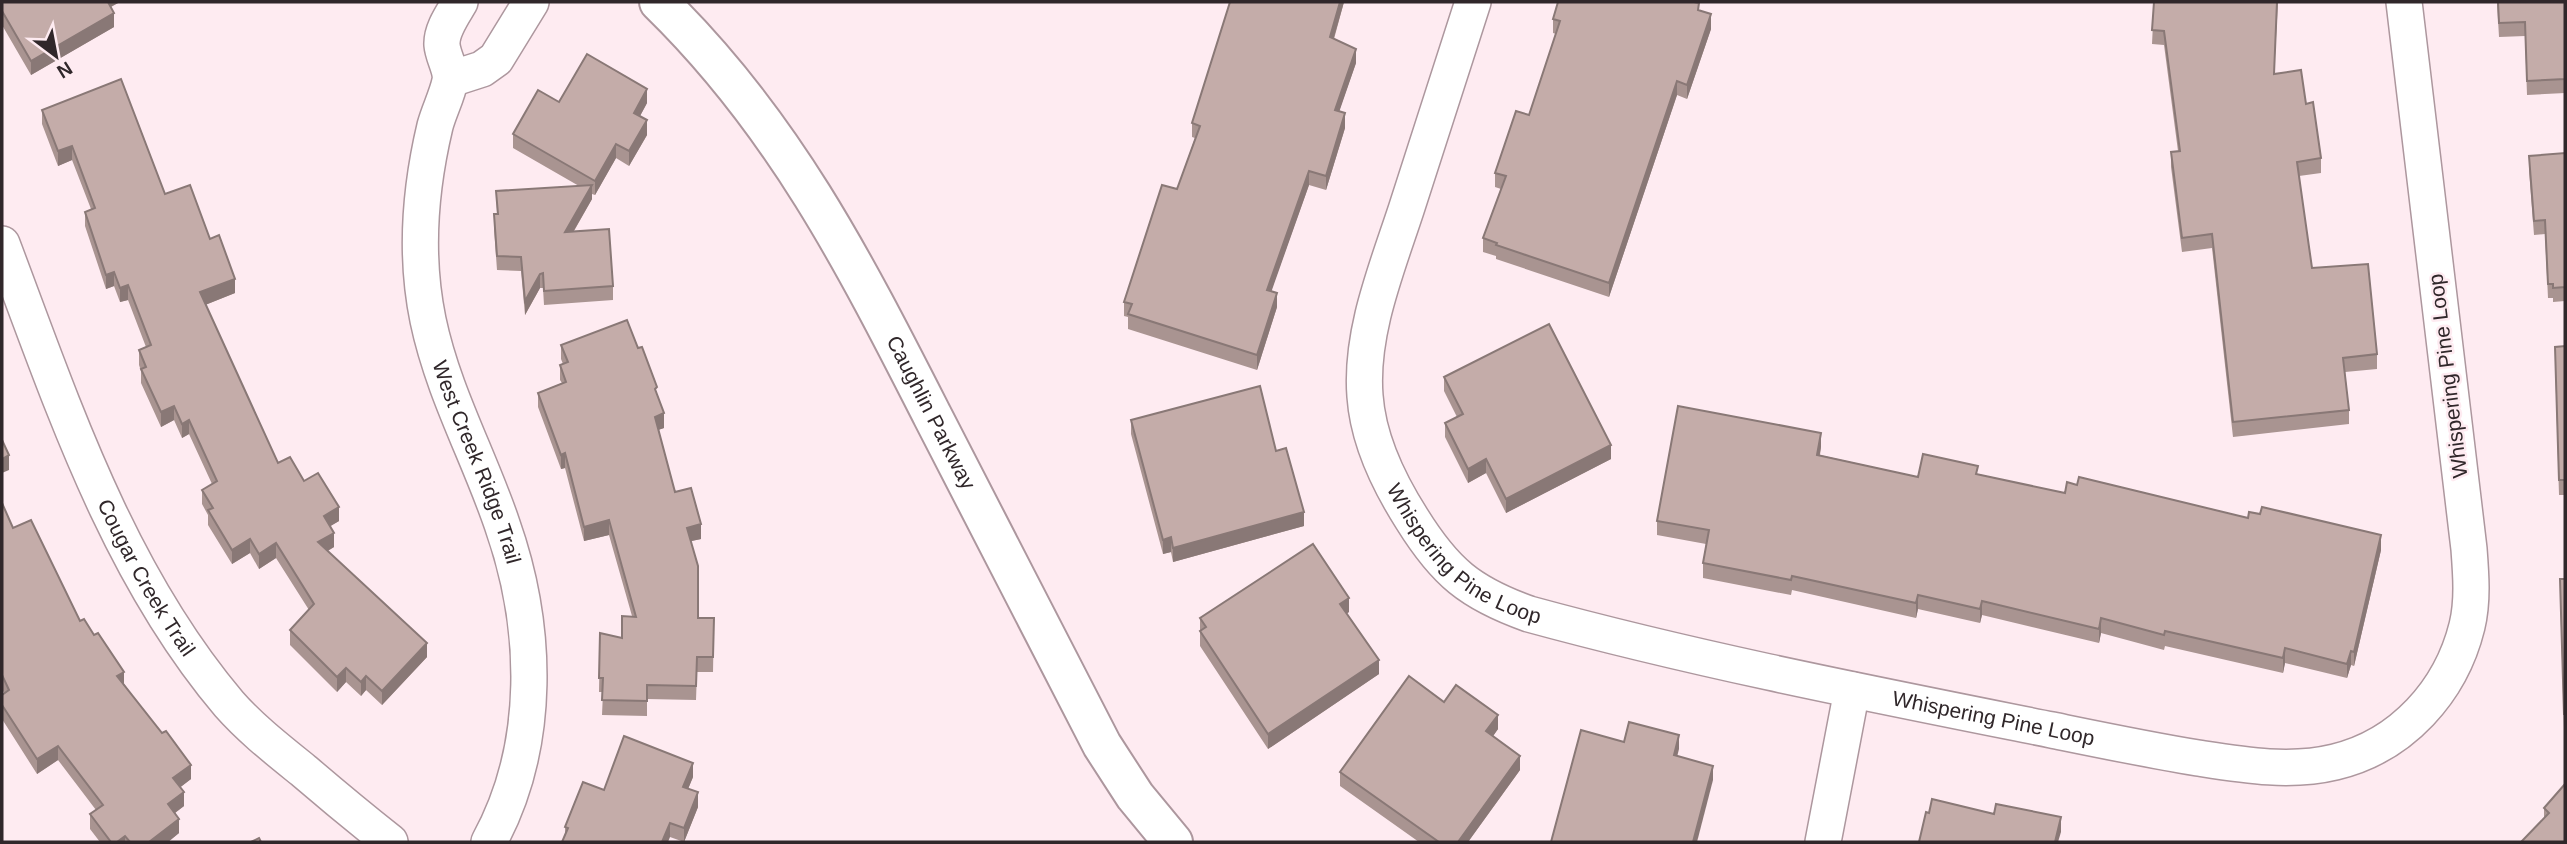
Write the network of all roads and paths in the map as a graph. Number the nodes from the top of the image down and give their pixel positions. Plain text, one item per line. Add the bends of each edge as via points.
1 (460, 2) edge
2 (531, 2) edge
3 (659, 2) edge
4 (1473, 2) edge
5 (2404, 2) edge
6 (451, 79) junction
7 (2, 244) edge
8 (1852, 691) junction
9 (390, 842) edge
10 (489, 842) edge
11 (1173, 842) edge
12 (1823, 842) edge

1 - 6 street via 442,43
2 - 6 street via 496,59
3 - 11 street, Caughlin Parkway via 723,69 764,121 836,232 1102,745
4 - 8 street, Whispering Pine Loop via 1382,284 1366,357 1365,394 1371,429 1404,506 1429,546 1458,578 1504,605 1569,625
5 - 8 street, Whispering Pine Loop via 2472,582 2467,626 2457,656 2427,706 2402,731 2361,753 2336,762 2283,768 2164,752
6 - 10 street, West Creek Ridge Trail via 427,163 421,217 426,306 440,369 510,550 526,626 530,678 515,780
7 - 9 street, Cougar Creek Trail via 63,404 128,551 162,615 230,705 267,742
8 - 12 street

